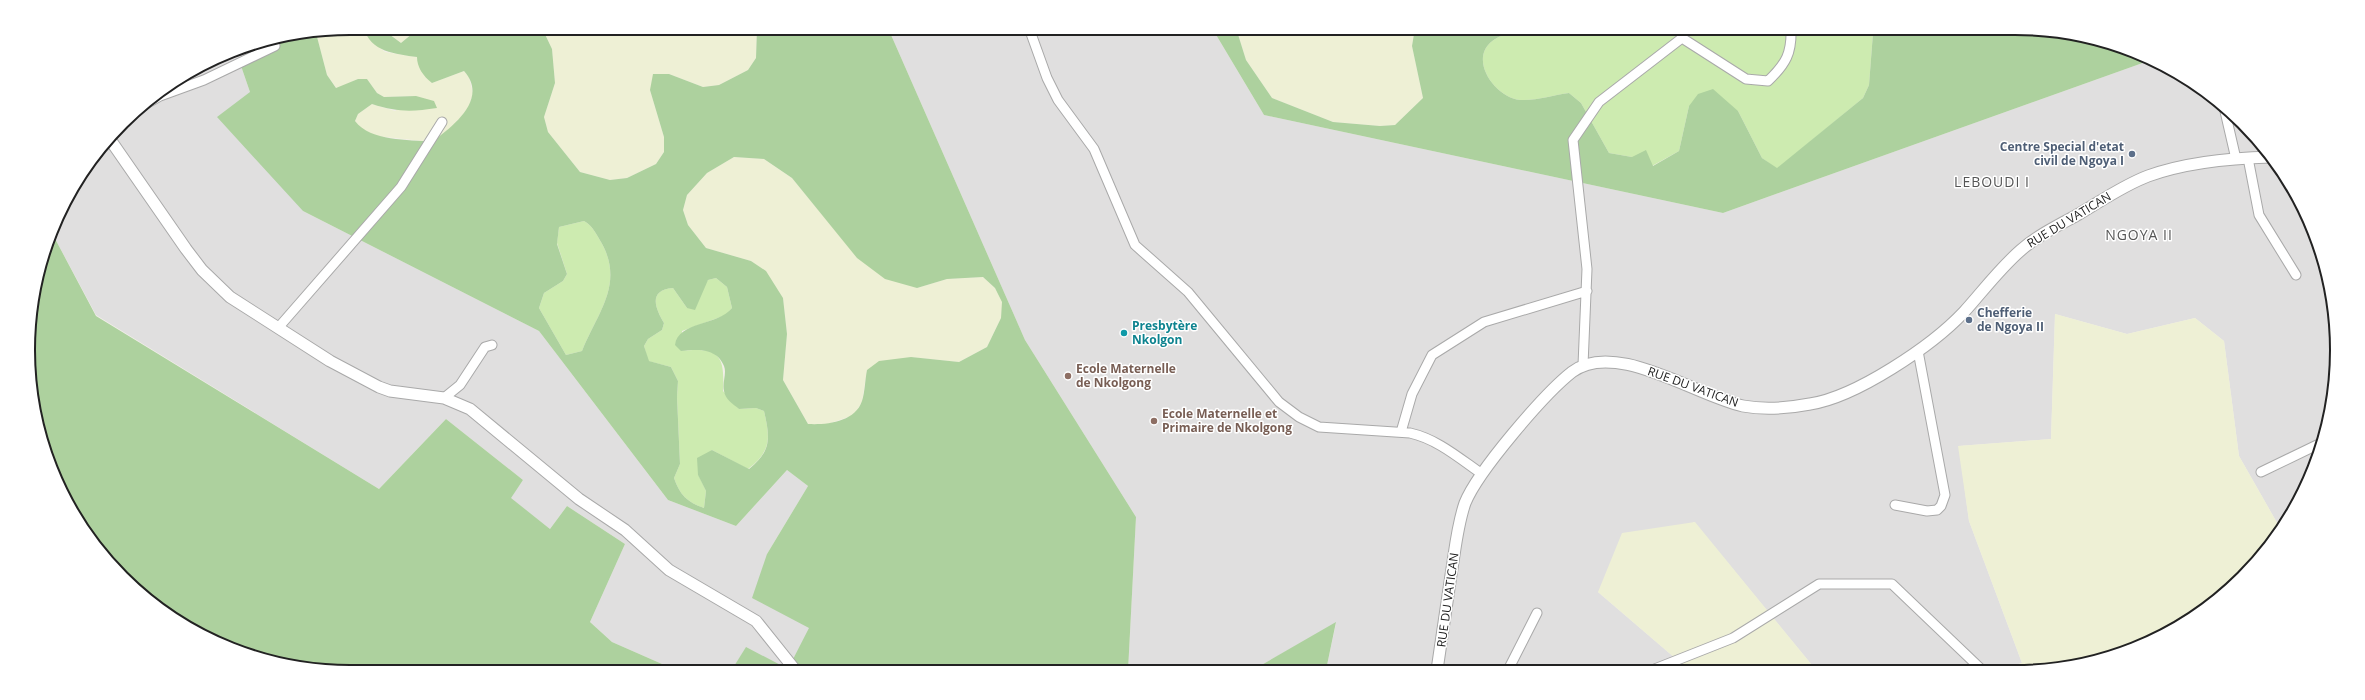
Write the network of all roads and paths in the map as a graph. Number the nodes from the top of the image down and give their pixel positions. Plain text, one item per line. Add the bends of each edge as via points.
1 (1032, 35) edge
2 (1791, 35) edge
3 (275, 46) dead end
4 (168, 93) edge
5 (2226, 116) edge
6 (442, 122) dead end
7 (112, 143) edge
8 (2264, 157) edge
9 (2248, 158) junction
10 (2236, 159) junction
11 (2296, 275) dead end
12 (1587, 291) junction
13 (278, 328) junction
14 (492, 345) dead end
15 (1918, 351) junction
16 (1583, 365) junction
17 (444, 398) junction
18 (1401, 432) junction
19 (2315, 446) edge
20 (2261, 472) dead end
21 (1482, 474) junction
22 (1895, 505) dead end
23 (1537, 613) dead end
24 (791, 665) edge
25 (1439, 665) edge
26 (1511, 665) edge
27 (1665, 665) edge
28 (1977, 665) edge

1 - 18 street via 1058,100 1094,149 1130,236 1142,254 1188,292 1279,402 1319,427
2 - 12 street via 1792,46 1781,68 1768,81 1746,79 1682,38 1599,102 1573,140
3 - 4 street via 204,80
5 - 10 street
6 - 13 street via 401,187
7 - 13 street via 202,270 230,297
8 - 9 street, RUE DU VATICAN
9 - 10 street, RUE DU VATICAN
9 - 11 street via 2259,215
10 - 15 street, RUE DU VATICAN via 2148,176 2060,224 2023,248 1963,313
12 - 16 street
12 - 18 street via 1484,322 1432,355 1412,394
13 - 17 street via 378,387
14 - 17 street via 486,346 460,385
15 - 16 street, RUE DU VATICAN via 1859,386 1837,396 1797,407 1763,408 1722,400 1631,364 1599,361
15 - 22 street via 1945,495 1937,510 1927,511
16 - 21 street, RUE DU VATICAN via 1571,372 1533,411
17 - 24 street via 470,409 579,499 625,530 669,570 756,621
18 - 21 street via 1433,440
19 - 20 street
21 - 25 street, RUE DU VATICAN via 1473,487 1461,516
23 - 26 street
27 - 28 street via 1733,638 1819,584 1892,584

